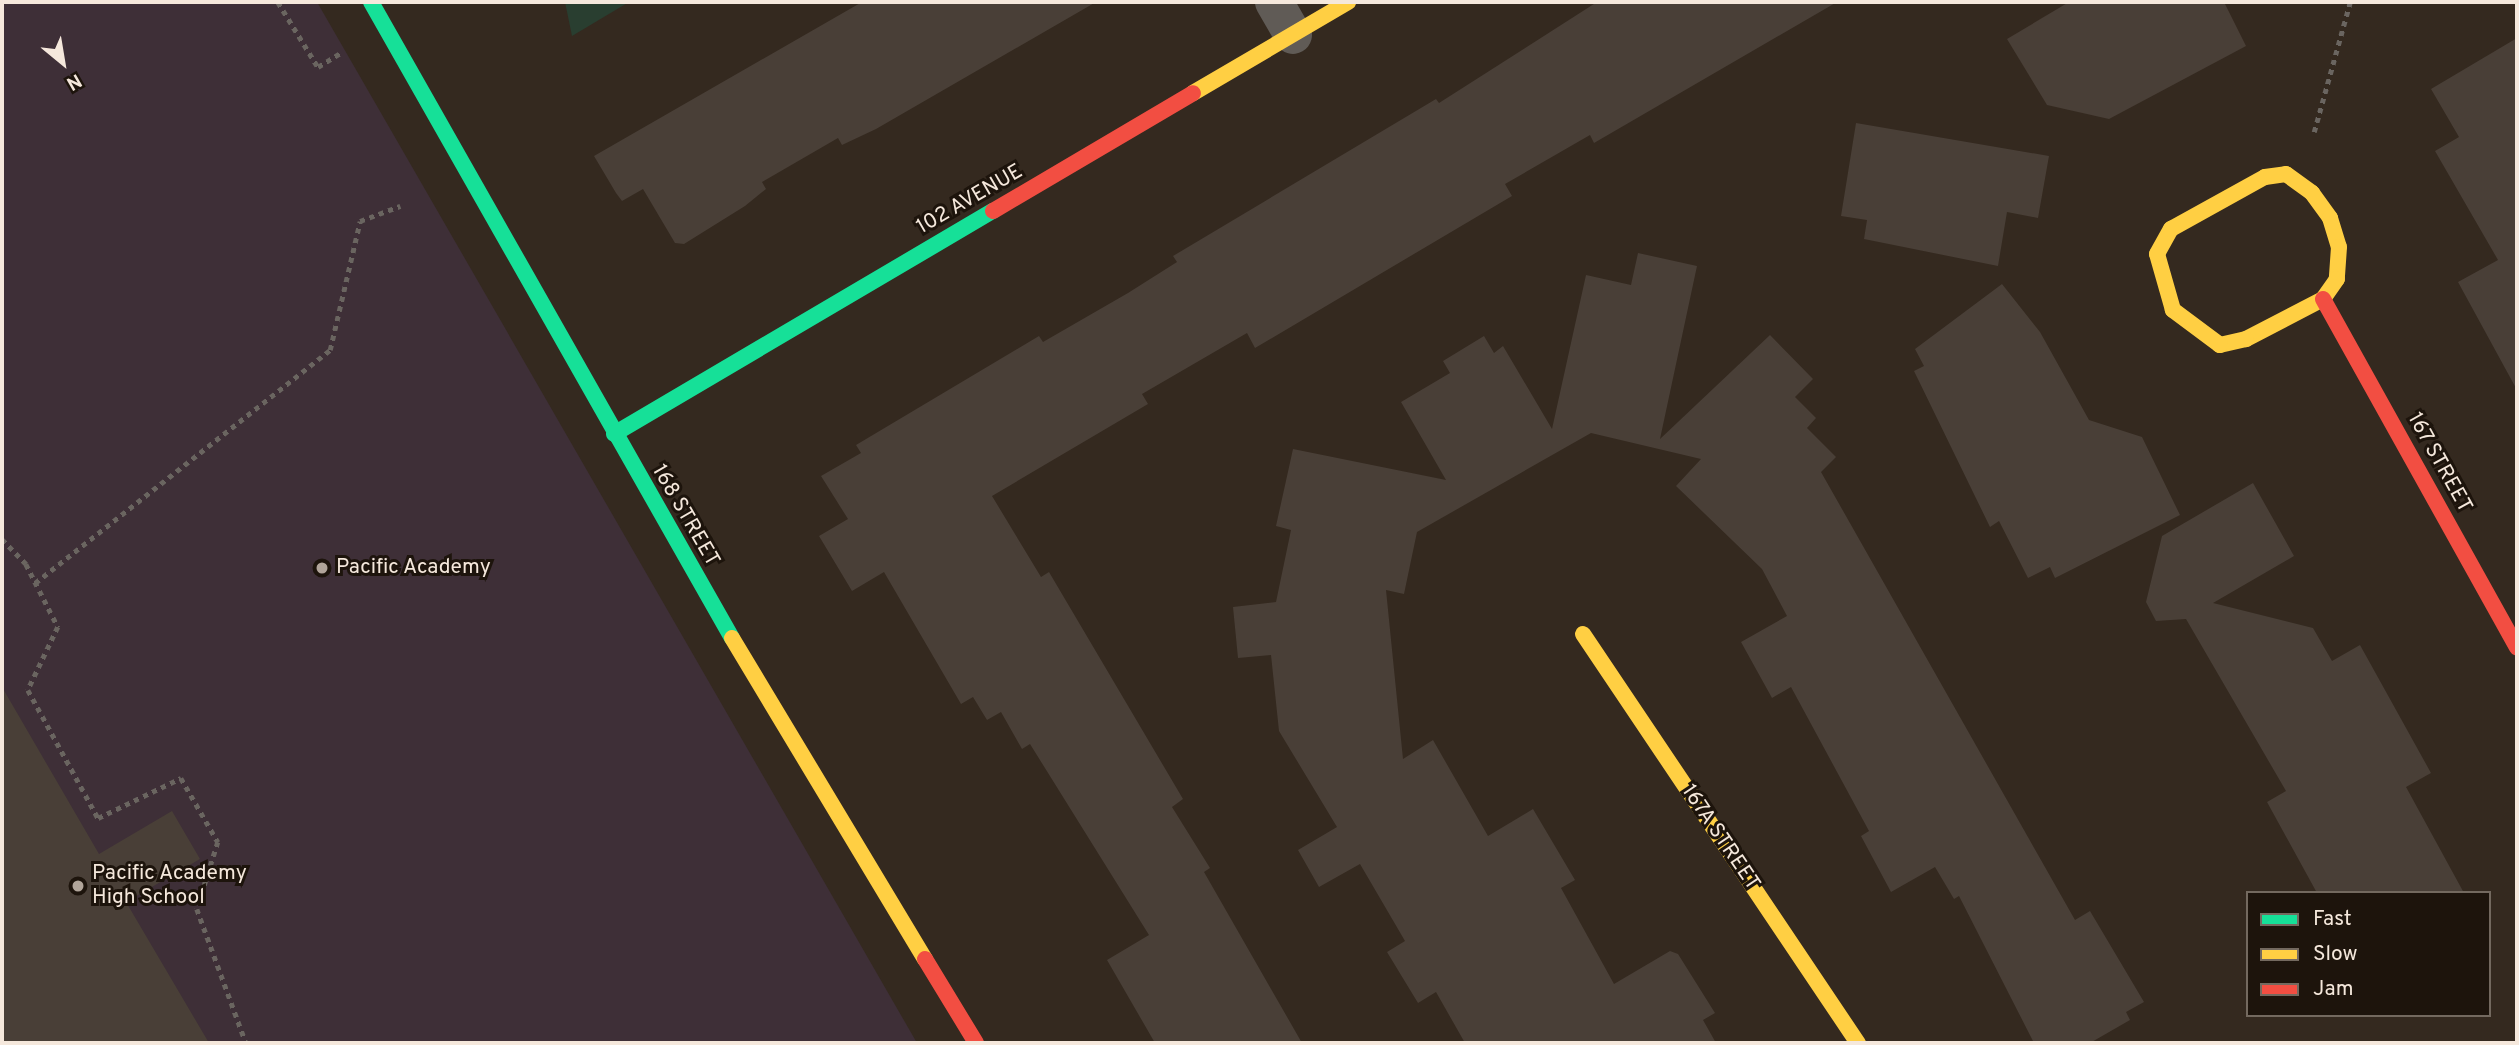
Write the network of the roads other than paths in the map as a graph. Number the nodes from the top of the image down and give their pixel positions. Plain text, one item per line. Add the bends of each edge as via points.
1 (372, 2) edge
2 (1274, 2) edge
3 (1348, 2) edge
4 (1293, 35) junction
5 (2323, 299) junction
6 (614, 434) junction
7 (1583, 634) dead end
8 (2517, 648) edge
9 (976, 1043) edge
10 (1858, 1043) edge

1 - 6 street, 168 STREET
2 - 4 street
3 - 4 street, 102 AVENUE
4 - 6 street, 102 AVENUE
5 - 5 street via 2337,279 2339,247 2330,218 2286,174 2264,177 2171,229 2157,254 2161,284 2173,310 2220,345 2246,339
5 - 8 street, 167 STREET
6 - 9 street, 168 STREET
7 - 10 street, 167A STREET

